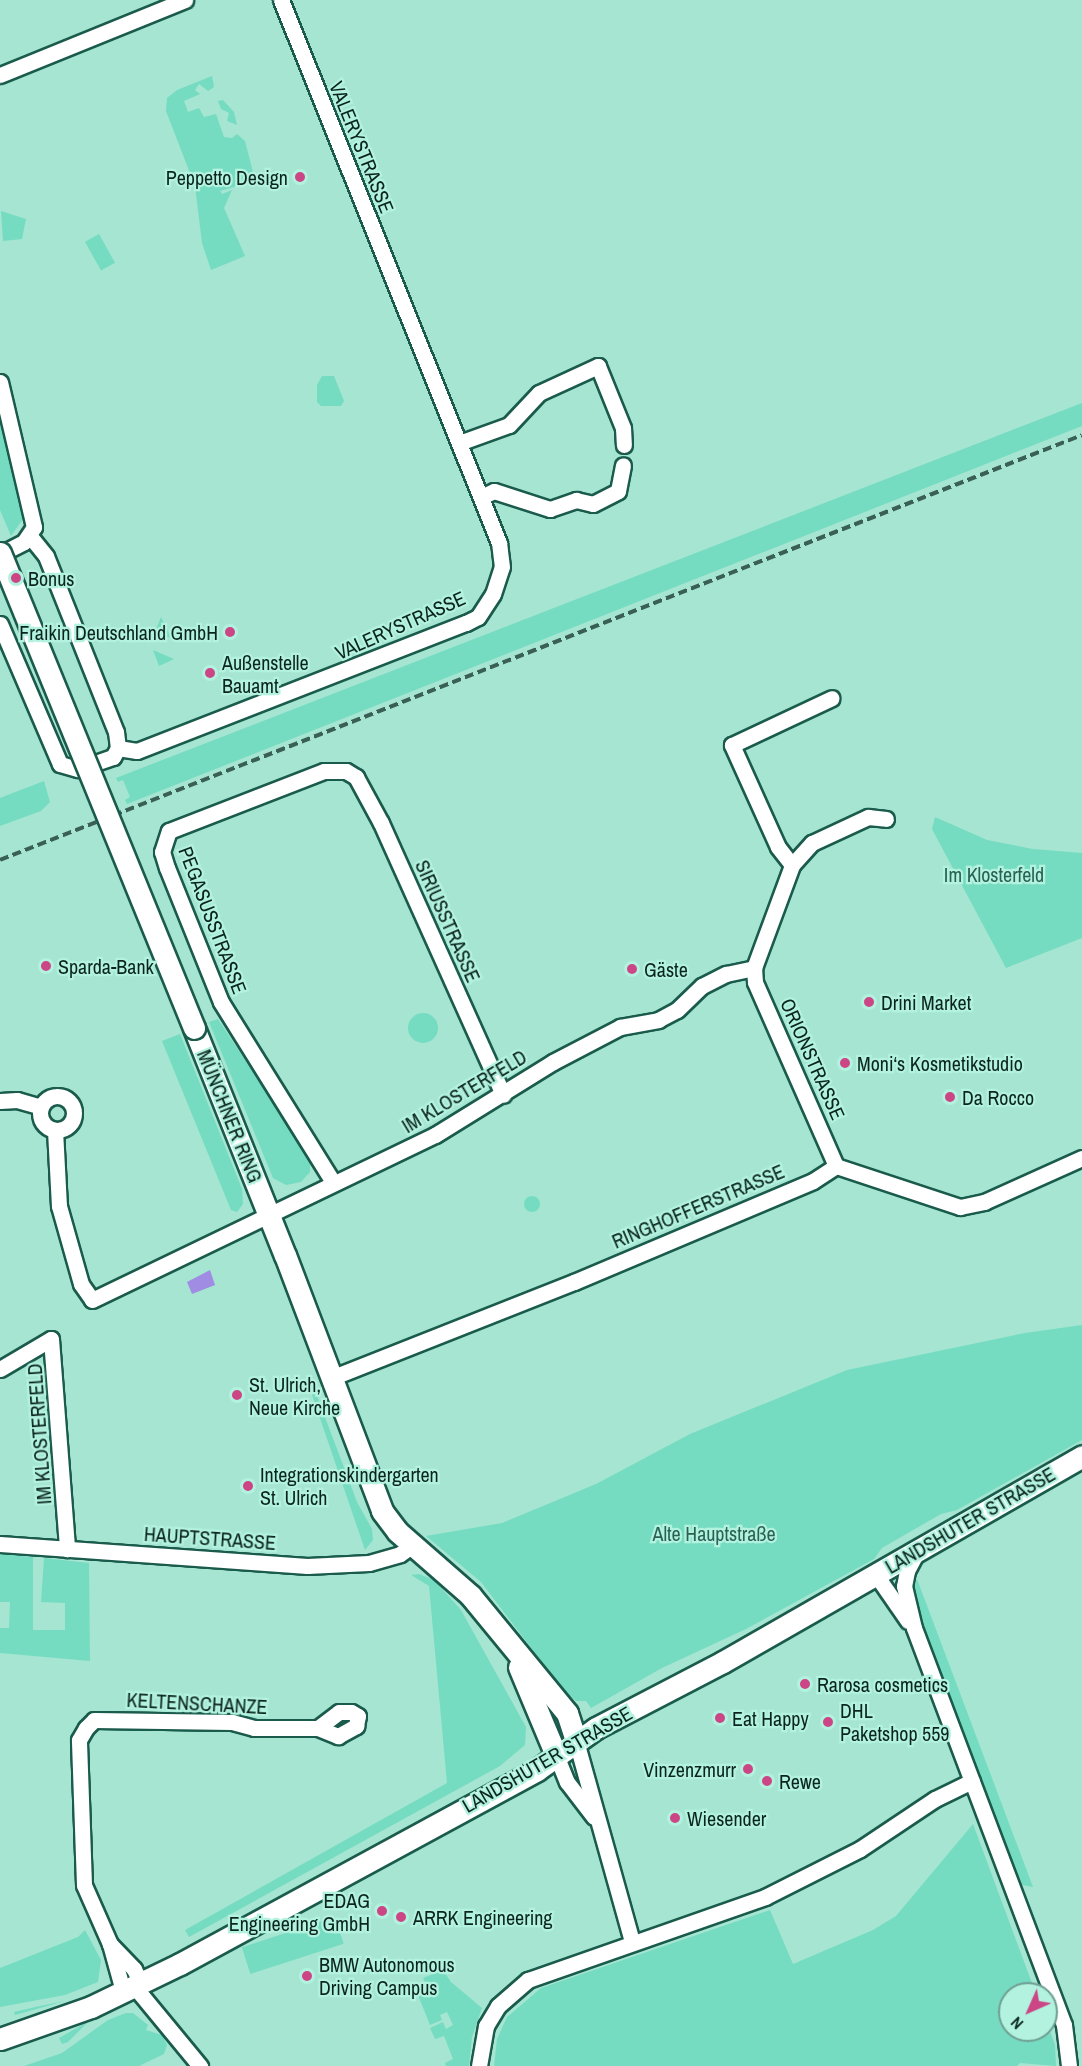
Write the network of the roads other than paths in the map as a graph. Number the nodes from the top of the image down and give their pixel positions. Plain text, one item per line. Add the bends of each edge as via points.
1 (185, 0) edge
2 (281, 0) edge
3 (0, 75) edge
4 (0, 382) edge
5 (459, 443) junction
6 (624, 445) dead end
7 (622, 465) dead end
8 (481, 497) junction
9 (30, 536) junction
10 (0, 553) edge
11 (0, 624) edge
12 (832, 698) dead end
13 (118, 748) junction
14 (346, 771) joint
15 (886, 819) dead end
16 (792, 865) junction
17 (754, 968) junction
18 (503, 1095) junction
19 (0, 1101) edge
20 (41, 1107) junction
21 (55, 1130) junction
22 (1082, 1158) edge
23 (836, 1166) junction
24 (333, 1182) junction
25 (268, 1212) junction
26 (0, 1369) edge
27 (331, 1378) junction
28 (1082, 1456) edge
29 (0, 1544) edge
30 (412, 1545) junction
31 (919, 1549) junction
32 (67, 1550) junction
33 (876, 1575) junction
34 (914, 1628) junction
35 (509, 1645) junction
36 (318, 1728) dead end
37 (576, 1741) junction
38 (556, 1755) junction
39 (972, 1781) junction
40 (596, 1819) junction
41 (632, 1942) junction
42 (132, 1987) junction
43 (0, 2039) edge
44 (200, 2066) edge
45 (479, 2066) edge
46 (1069, 2066) edge

1 - 3 street
2 - 5 street, VALERYSTRASSE
4 - 9 street via 32,516
5 - 6 street via 509,425 539,393 598,366 623,428
5 - 8 street, VALERYSTRASSE
7 - 8 street via 618,491 592,504 576,500 550,508 494,491
8 - 13 street, VALERYSTRASSE via 499,543 502,567 493,594 478,617 327,680 148,747 137,751
9 - 10 street
9 - 13 street via 46,556
10 - 25 main road, MÜNCHNER RING, bridge
11 - 13 street via 60,764 78,770 113,757
12 - 16 street via 732,745 778,847
14 - 18 street, SIRIUSSTRASSE via 362,784 381,823
14 - 24 street, PEGASUSSTRASSE via 324,771 178,826 164,839 162,852 221,1002
15 - 16 street via 868,818 812,843
16 - 17 street
17 - 18 street, IM KLOSTERFELD via 726,974 702,986 677,1010 658,1020 620,1027 553,1062
17 - 23 street, ORIONSTRASSE via 755,982
18 - 24 street, IM KLOSTERFELD via 407,1149
19 - 20 street via 29,1102
20 - 21 street via 43,1122
20 - 21 street via 48,1098 58,1096 73,1106 69,1125
21 - 25 street, IM KLOSTERFELD via 59,1206 81,1284 92,1300
22 - 23 street via 984,1202 960,1207
23 - 27 street, RINGHOFFERSTRASSE via 813,1181 574,1282
24 - 25 street, IM KLOSTERFELD
25 - 27 main road, MÜNCHNER RING
26 - 32 street, IM KLOSTERFELD via 51,1340
27 - 30 main road, MÜNCHNER RING via 382,1511
28 - 31 main road, LANDSHUTER STRASSE
29 - 32 street, HAUPTSTRASSE
30 - 32 street, HAUPTSTRASSE via 400,1554 339,1566
30 - 35 main road, MÜNCHNER RING via 463,1587
31 - 33 main road, LANDSHUTER STRASSE
31 - 34 street via 907,1570 904,1586
33 - 34 street
33 - 37 main road, LANDSHUTER STRASSE
34 - 39 street
35 - 37 main road, MÜNCHNER RING via 567,1713
35 - 38 main road, MÜNCHNER RING
36 - 42 street, KELTENSCHANZE via 104,1720 94,1720 86,1728 79,1740 84,1884 110,1944 134,1969
37 - 38 main road, LANDSHUTER STRASSE
37 - 40 street
38 - 40 street via 567,1782
38 - 42 main road, LANDSHUTER STRASSE via 537,1770
39 - 41 street via 935,1799 860,1849 765,1897
39 - 46 street via 1064,2025
40 - 41 street
41 - 45 street via 542,1973 517,1988 498,2006 486,2026
42 - 43 main road, LANDSHUTER STRASSE
42 - 44 street, KELTENSCHANZE

